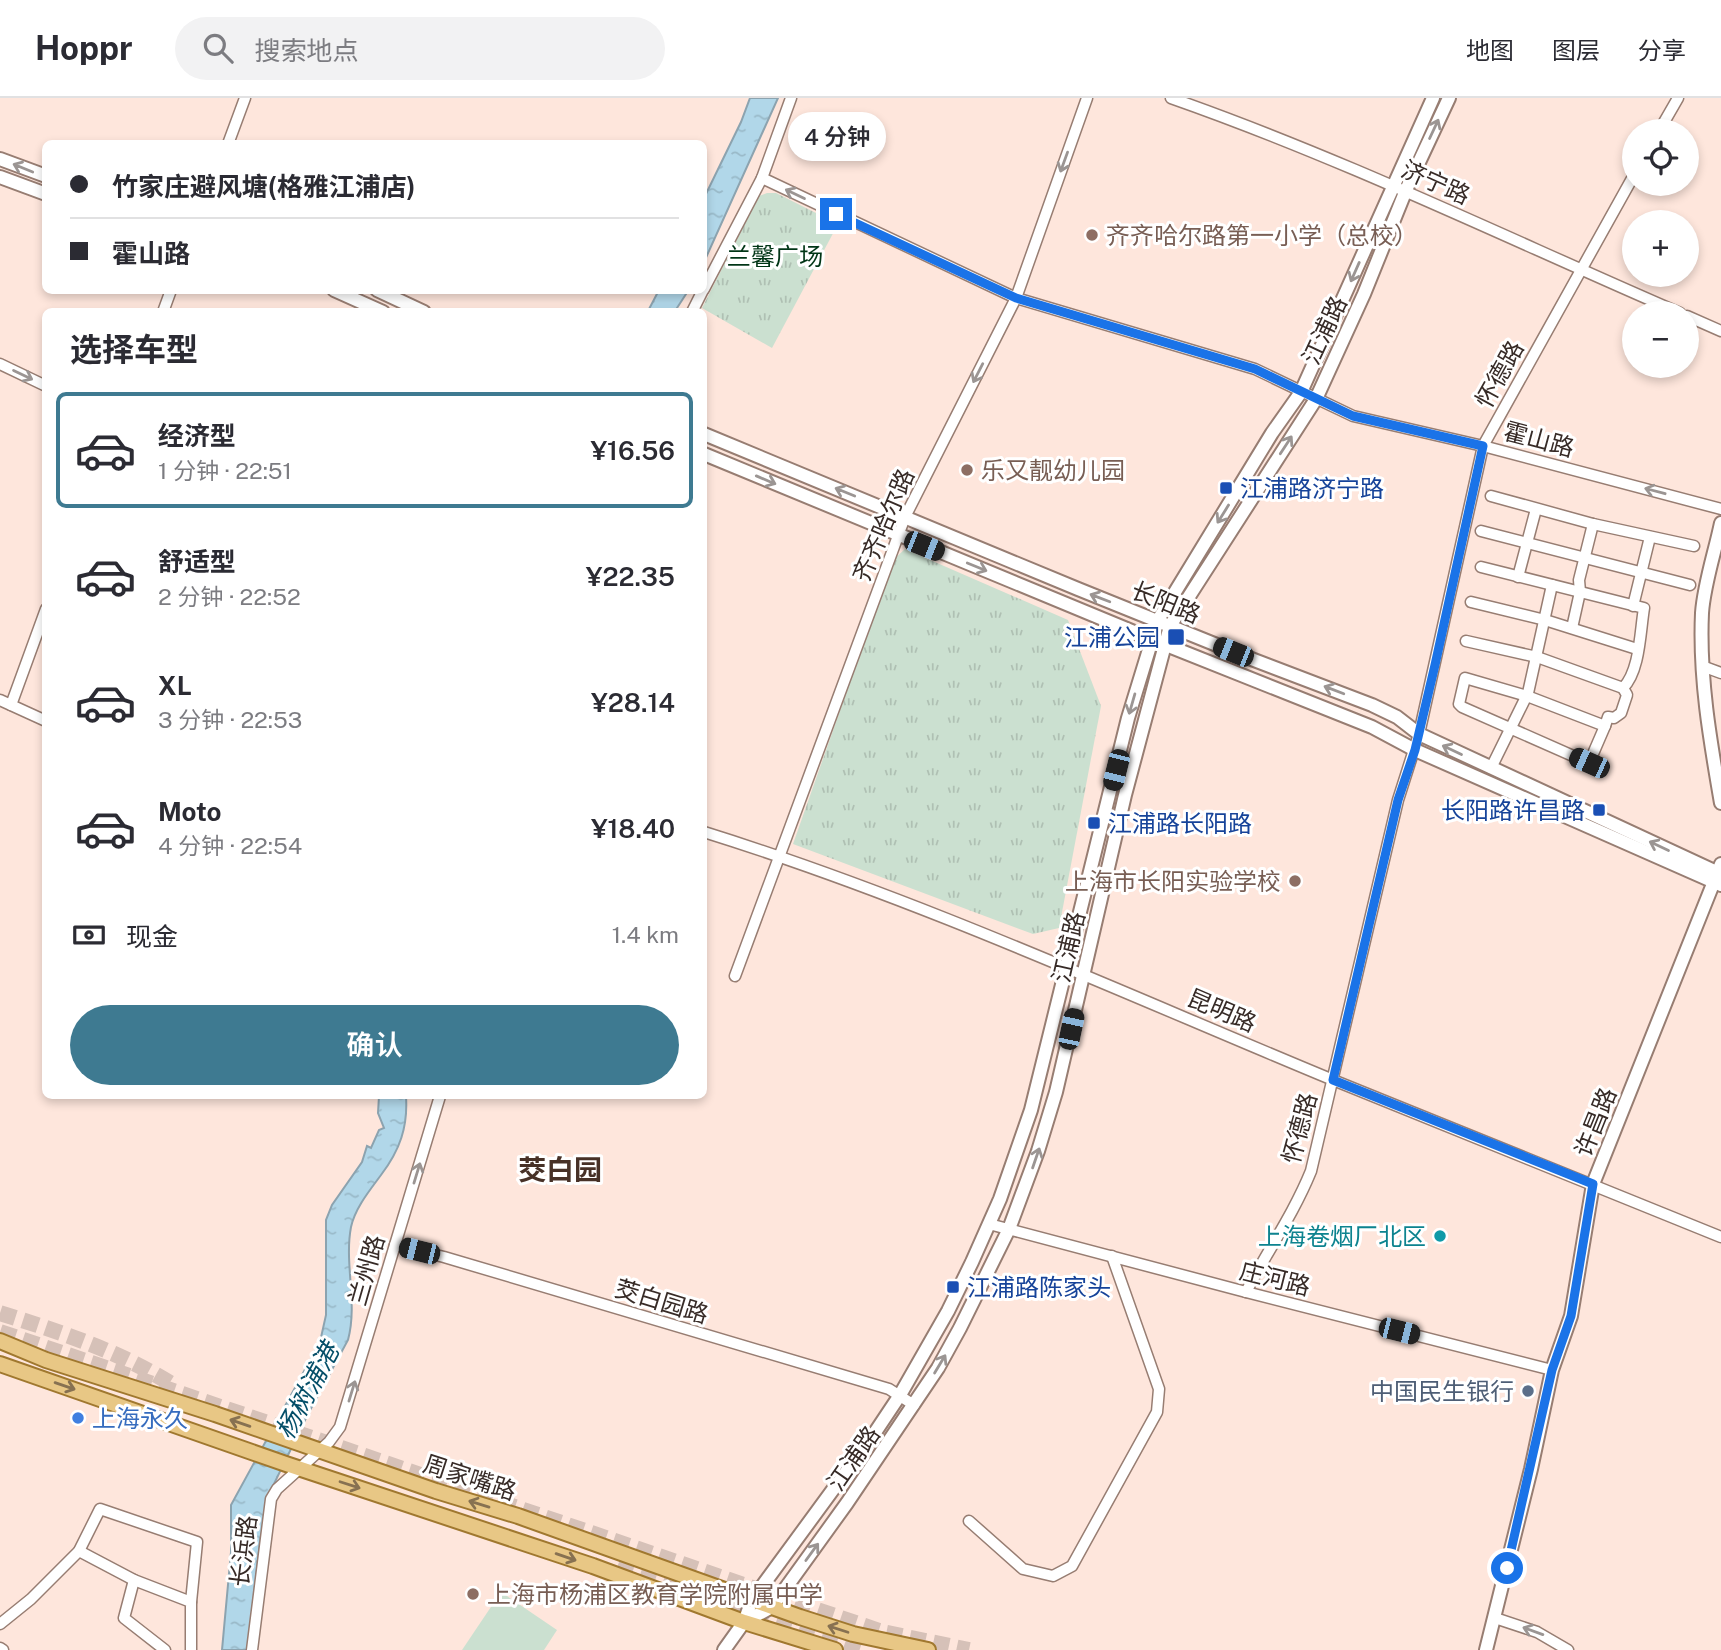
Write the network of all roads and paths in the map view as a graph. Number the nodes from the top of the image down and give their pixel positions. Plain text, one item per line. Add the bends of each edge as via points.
1 (245, 98) edge
2 (791, 98) edge
3 (1087, 98) edge
4 (1171, 98) edge
5 (1433, 98) edge
6 (1449, 98) edge
7 (1678, 98) edge
8 (1666, 119) edge
9 (229, 140) edge
10 (0, 159) edge
11 (42, 175) edge
12 (0, 177) edge
13 (762, 178) junction
14 (1400, 188) junction
15 (42, 193) edge
16 (1622, 196) edge
17 (1581, 270) junction
18 (707, 282) edge
19 (343, 294) edge
20 (386, 294) edge
21 (1016, 298) junction
22 (1652, 301) edge
23 (374, 308) edge
24 (415, 308) edge
25 (1699, 321) edge
26 (1721, 331) edge
27 (0, 364) edge
28 (42, 384) edge
29 (1301, 392) junction
30 (1316, 399) junction
31 (707, 435) edge
32 (1483, 446) junction
33 (707, 455) edge
34 (1492, 496) dead end
35 (1536, 509) junction
36 (1721, 509) edge
37 (905, 517) junction
38 (1721, 523) edge
39 (1593, 524) junction
40 (1481, 531) dead end
41 (898, 536) junction
42 (1650, 537) junction
43 (1527, 543) junction
44 (1694, 546) dead end
45 (1585, 558) junction
46 (1481, 567) dead end
47 (1642, 573) junction
48 (1518, 577) junction
49 (1552, 585) junction
50 (1690, 585) dead end
51 (1580, 592) junction
52 (1471, 602) dead end
53 (1633, 606) junction
54 (42, 620) edge
55 (1545, 620) junction
56 (1163, 623) junction
57 (1572, 628) junction
58 (1151, 639) junction
59 (1466, 641) dead end
60 (1164, 644) junction
61 (1637, 649) junction
62 (1537, 657) junction
63 (1702, 666) junction
64 (1721, 673) edge
65 (1623, 688) junction
66 (1527, 696) junction
67 (0, 700) edge
68 (11, 705) junction
69 (42, 719) edge
70 (1605, 726) junction
71 (1511, 728) junction
72 (1419, 734) junction
73 (1716, 742) edge
74 (1415, 750) junction
75 (1491, 768) junction
76 (1721, 803) edge
77 (707, 833) edge
78 (780, 856) junction
79 (1718, 876) edge
80 (1066, 966) junction
81 (1083, 974) junction
82 (736, 976) dead end
83 (1333, 1080) junction
84 (439, 1099) edge
85 (1593, 1184) junction
86 (989, 1224) junction
87 (1009, 1229) junction
88 (1721, 1237) edge
89 (395, 1245) junction
90 (1112, 1256) junction
91 (1245, 1292) junction
92 (0, 1341) edge
93 (0, 1364) edge
94 (1552, 1370) junction
95 (900, 1395) junction
96 (914, 1405) junction
97 (320, 1450) junction
98 (292, 1466) junction
99 (969, 1521) dead end
100 (79, 1551) junction
101 (134, 1580) junction
102 (752, 1600) junction
103 (191, 1602) junction
104 (772, 1607) junction
105 (1495, 1618) junction
106 (744, 1622) junction
107 (0, 1624) edge
108 (165, 1650) edge
109 (191, 1650) edge
110 (252, 1650) edge
111 (724, 1650) edge
112 (835, 1650) edge
113 (928, 1650) edge
114 (1486, 1650) edge
115 (1568, 1650) edge

1 - 9 street
2 - 13 street
3 -> 21 street, 齐齐哈尔路
4 - 14 street, 济宁路
5 - 14 main road, 江浦路
14 -> 6 main road, 江浦路
7 - 8 street
11 -> 10 main road
12 - 15 main road
13 - 18 street
21 -> 13 street, 霍山路
14 - 17 street, 济宁路
14 -> 29 main road, 江浦路
14 - 30 main road, 江浦路 via 1364,294
16 - 17 street, 怀德路
17 - 22 street, 济宁路
17 - 32 street, 怀德路
19 - 23 main road
20 - 24 main road
21 - 29 street, 霍山路 via 1255,369
21 -> 37 street, 齐齐哈尔路
25 - 26 street
27 -> 28 street
29 - 30 street, 霍山路
29 -> 56 main road, 江浦路 via 1272,433
30 - 32 street, 霍山路 via 1353,416
56 -> 30 main road, 江浦路
37 -> 31 main road, 长阳路
36 -> 32 street, 霍山路
32 - 72 street, 怀德路
33 -> 41 main road, 长阳路
34 - 35 street
35 - 39 street
35 - 43 street
37 - 41 street, 齐齐哈尔路
56 -> 37 main road, 长阳路
38 - 63 main road via 1702,611
39 - 42 street
39 - 45 street
40 - 43 street
41 -> 58 main road, 长阳路
41 - 78 street, 齐齐哈尔路
42 - 44 street
42 - 47 street
43 - 45 street
43 - 48 street
45 - 47 street
45 - 51 street
46 - 48 street
47 - 50 street
47 - 53 street
48 - 49 street
49 - 51 street
49 - 55 street
51 - 53 street
51 - 57 street
52 - 55 street
53 - 61 street via 1644,608
54 - 68 street
55 - 57 street
55 - 62 street
56 - 58 main road, 江浦路
56 - 60 main road, 江浦路
72 -> 56 main road, 长阳路 via 1372,705
57 - 61 street
58 - 60 main road, 长阳路
58 -> 80 main road, 江浦路
59 - 62 street
60 - 74 main road, 长阳路 via 1372,727
60 - 81 main road, 江浦路
61 - 65 street via 1630,681
62 - 65 street
62 - 66 street
63 - 64 street
63 - 73 main road
65 - 70 street via 1627,695 1621,713 1608,717
66 - 70 street
66 - 71 street
66 - 71 street via 1465,678 1462,708
67 - 68 street
68 - 69 street
70 - 71 street via 1589,763
71 - 75 street
72 - 74 street, 怀德路
75 -> 72 main road, 长阳路
73 - 76 main road
74 - 79 main road, 长阳路
74 - 83 street, 怀德路 via 1398,800
79 -> 75 main road, 长阳路
77 - 78 street, 昆明路
78 - 80 street, 昆明路
78 - 82 street, 齐齐哈尔路
79 - 85 main road, 许昌路
80 - 81 street, 昆明路
80 - 86 main road, 江浦路 via 1031,1110
81 - 83 street, 昆明路
87 -> 81 main road, 江浦路 via 1056,1092
83 - 85 street, 昆明路
83 - 91 street, 怀德路 via 1300,1198
89 -> 84 street, 兰州路
85 - 88 street, 昆明路
85 - 94 main road, 许昌路 via 1571,1316
86 - 87 street, 庄河路
86 - 95 main road, 江浦路 via 948,1311
87 - 90 street, 庄河路
96 -> 87 main road, 江浦路 via 960,1328
89 - 95 street, 茭白园路
97 -> 89 street, 兰州路 via 340,1427
90 - 91 street, 庄河路
90 - 99 street via 1159,1389 1157,1412 1072,1566 1054,1576 1023,1569
91 - 94 street, 庄河路
97 -> 92 main road, 周家嘴路
93 -> 98 main road, 周家嘴路
94 - 105 main road, 许昌路
95 - 96 street, 茭白园路
95 - 102 main road, 江浦路
104 -> 96 main road, 江浦路
97 - 98 street, 兰州路
102 -> 97 main road, 周家嘴路
98 -> 106 main road, 周家嘴路 via 593,1566
98 - 110 street, 长浜路 via 271,1499
100 - 101 street
100 - 103 street via 100,1509 197,1542
100 - 107 street
101 - 103 street
101 - 108 street via 124,1618
102 - 104 main road, 周家嘴路
102 - 106 main road, 江浦路
103 - 109 street
104 - 106 main road, 江浦路
113 -> 104 main road, 周家嘴路 via 853,1634
105 - 114 main road, 许昌路
115 -> 105 street via 1537,1632
106 - 111 main road, 江浦路
106 - 112 main road, 周家嘴路

